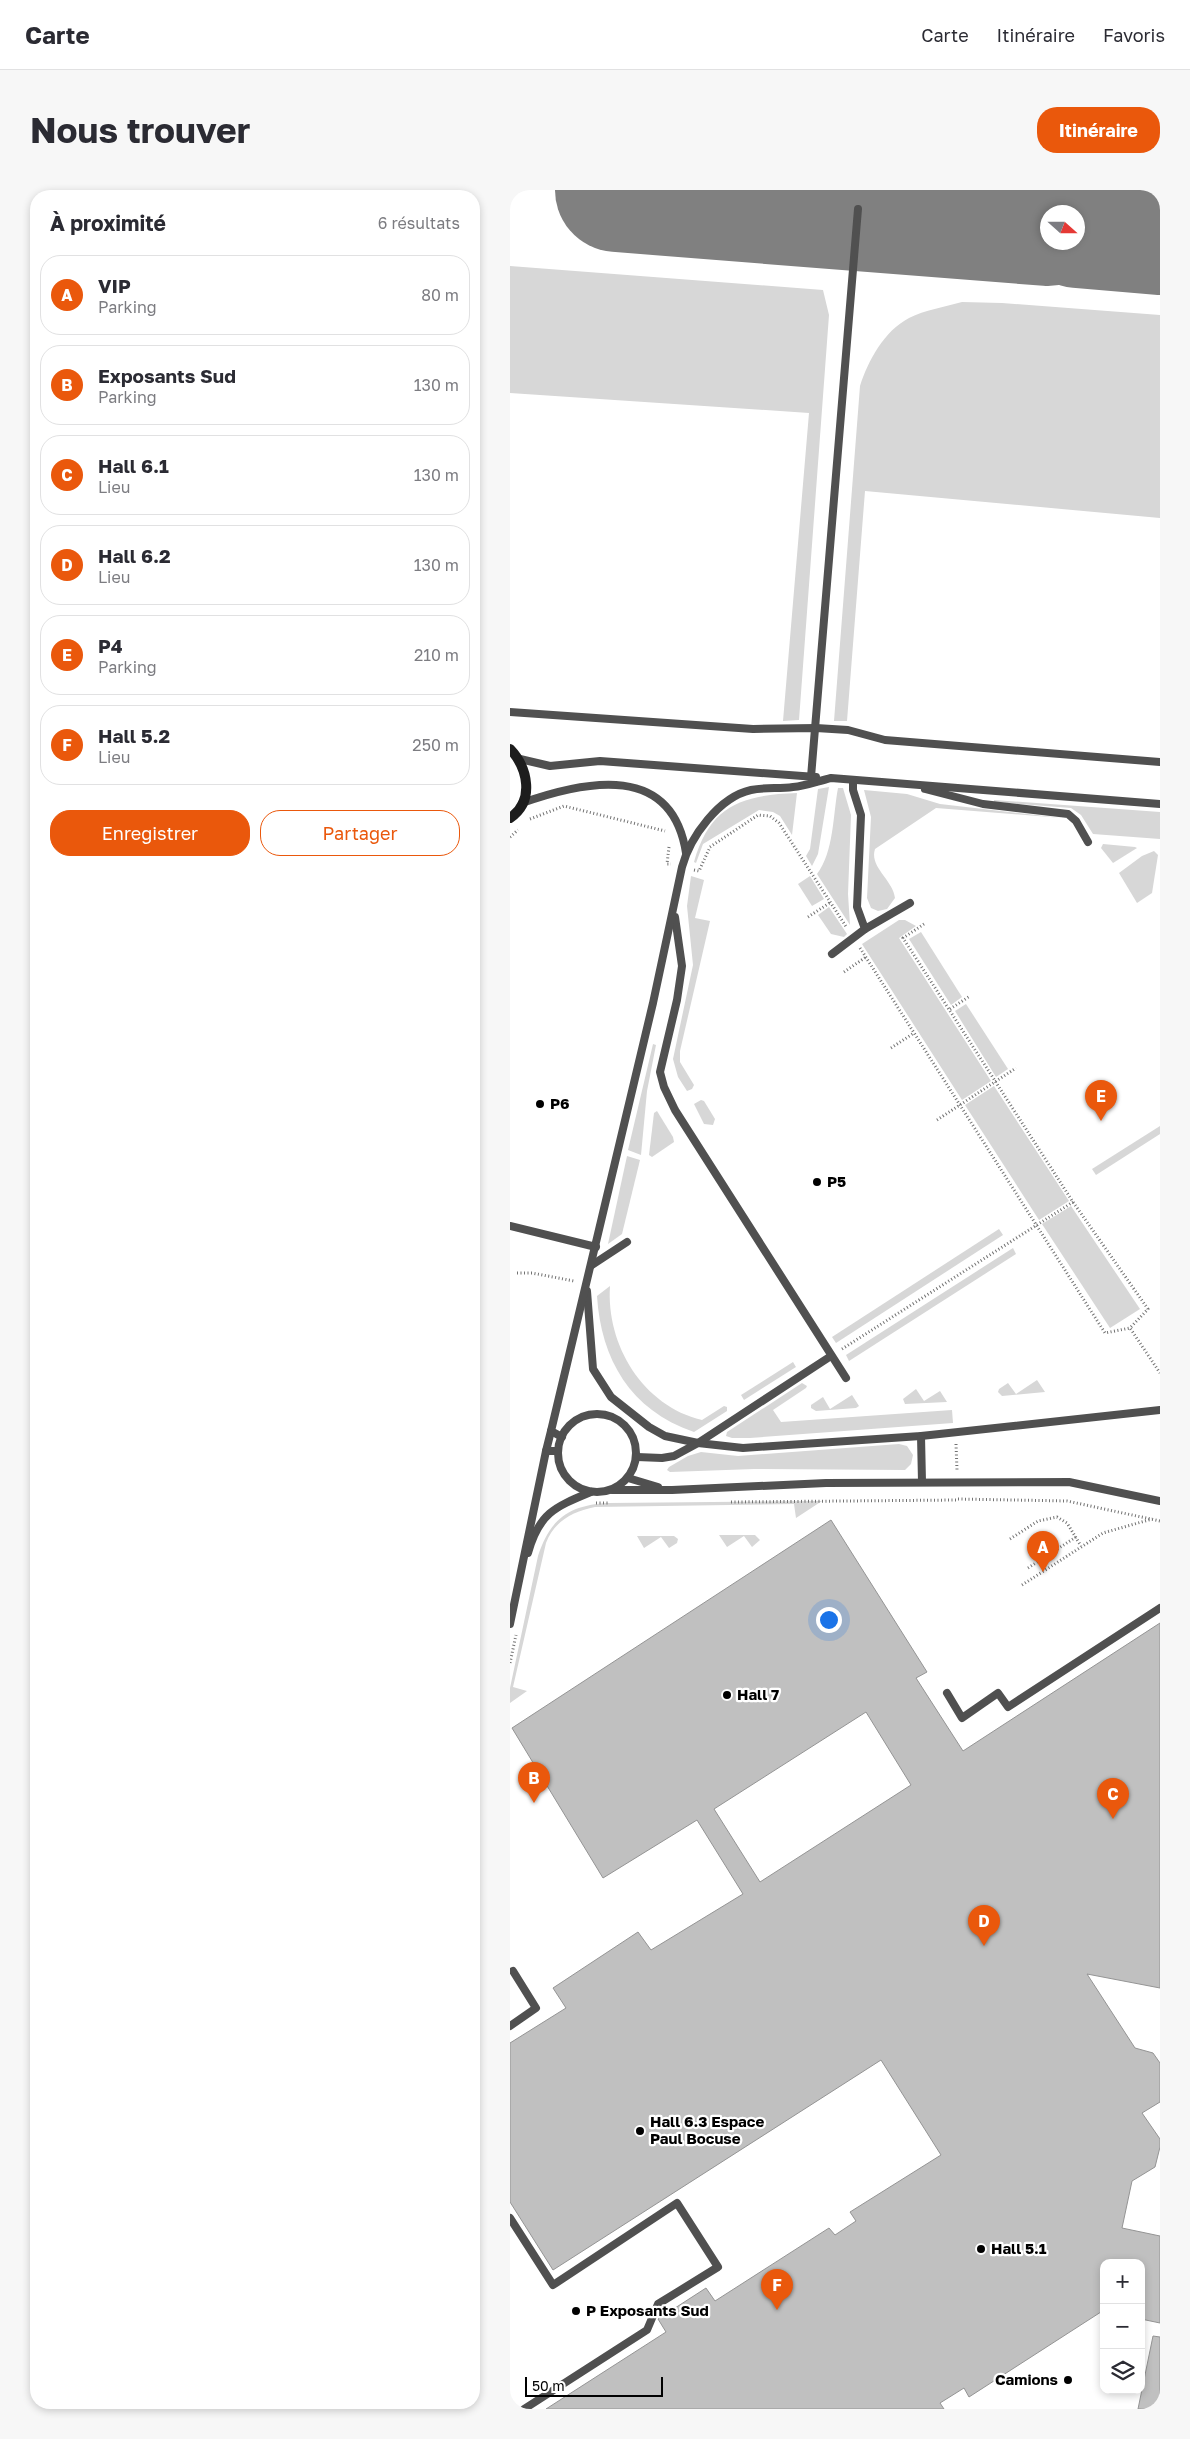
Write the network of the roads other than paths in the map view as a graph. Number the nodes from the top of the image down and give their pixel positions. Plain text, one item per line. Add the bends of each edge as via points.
1 (858, 209) dead end
2 (510, 712) edge
3 (816, 728) junction
4 (510, 749) edge
5 (520, 759) junction
6 (1160, 762) edge
7 (812, 777) junction
8 (830, 778) junction
9 (853, 780) junction
10 (907, 784) junction
11 (522, 803) junction
12 (1160, 804) edge
13 (510, 818) edge
14 (1088, 842) dead end
15 (686, 853) junction
16 (910, 903) dead end
17 (674, 910) junction
18 (865, 929) junction
19 (832, 954) dead end
20 (510, 1226) edge
21 (627, 1242) dead end
22 (596, 1247) junction
23 (592, 1265) junction
24 (586, 1284) junction
25 (831, 1356) junction
26 (846, 1378) dead end
27 (1160, 1410) edge
28 (551, 1431) junction
29 (921, 1436) junction
30 (562, 1437) junction
31 (698, 1443) junction
32 (546, 1451) junction
33 (558, 1452) junction
34 (637, 1457) junction
35 (628, 1478) junction
36 (922, 1482) junction
37 (612, 1490) junction
38 (672, 1490) junction
39 (591, 1492) junction
40 (1160, 1501) edge
41 (518, 1589) junction
42 (1160, 1608) edge
43 (514, 1626) edge
44 (947, 1693) dead end
45 (513, 1971) dead end
46 (510, 2026) edge
47 (510, 2218) edge
48 (524, 2409) edge

1 - 3 lane
2 - 3 lane via 753,729
3 - 6 lane via 848,730 885,740
3 - 7 lane
4 - 5 street
5 - 7 lane via 550,766 600,761
5 - 11 street via 527,788
7 - 8 lane
8 - 9 lane
8 - 15 lane via 794,787 749,790 711,815
9 - 10 lane
9 - 18 lane via 861,815 857,908
10 - 12 lane
10 - 14 lane via 983,804 1068,814
11 - 13 street
11 - 15 lane via 563,790 600,786 644,791 664,803 673,813
15 - 17 lane
16 - 18 lane
17 - 22 lane
17 - 25 lane via 682,966 660,1072 664,1087 675,1110
18 - 19 lane
20 - 22 lane
21 - 23 lane
22 - 23 lane
23 - 24 lane
24 - 28 lane
24 - 31 lane via 593,1369 611,1396 665,1436
25 - 26 lane
25 - 31 lane
27 - 29 lane
28 - 30 lane
28 - 32 lane
29 - 31 lane via 743,1448
29 - 36 lane
30 - 33 lane
30 - 34 lane via 568,1426 578,1419 590,1414 608,1415 624,1424 632,1434
31 - 34 lane via 674,1456
32 - 33 lane
32 - 41 lane
33 - 39 lane via 564,1474 580,1489
34 - 35 lane
35 - 37 lane
35 - 38 lane
36 - 38 lane
36 - 40 lane via 1069,1482
37 - 38 lane
37 - 39 lane
39 - 41 lane via 557,1506 539,1524
41 - 43 lane
42 - 44 lane via 1008,1707 998,1693 962,1718
45 - 46 lane via 536,2008
47 - 48 lane via 553,2285 677,2203 718,2267 658,2304 647,2330

